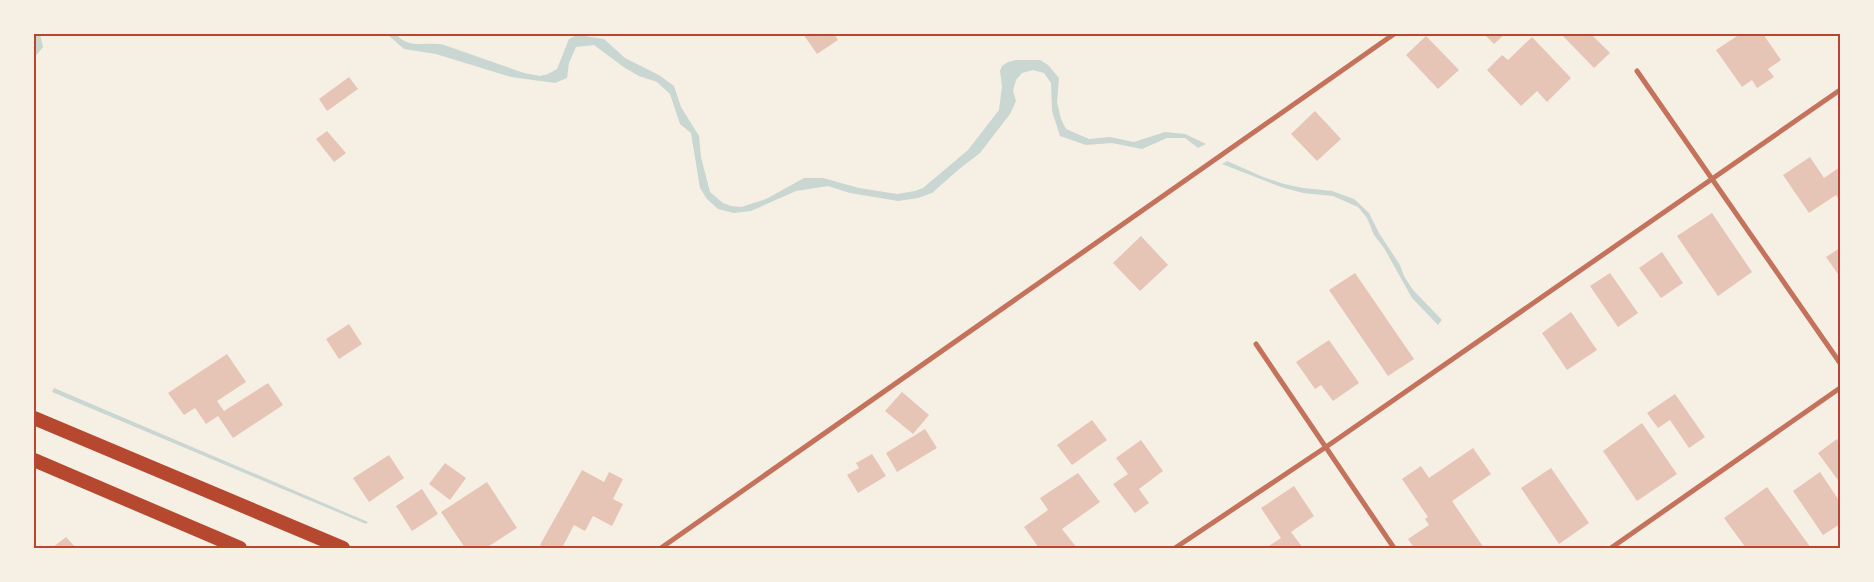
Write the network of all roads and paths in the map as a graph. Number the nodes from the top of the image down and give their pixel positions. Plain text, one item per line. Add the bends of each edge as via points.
1 (1394, 34) edge
2 (1636, 71) dead end
3 (1840, 90) edge
4 (1713, 180) junction
5 (1256, 344) dead end
6 (1840, 363) edge
7 (1840, 388) edge
8 (34, 418) edge
9 (1326, 447) junction
10 (34, 460) edge
11 (240, 548) edge
12 (343, 548) edge
13 (661, 548) edge
14 (1175, 548) edge
15 (1394, 548) edge
16 (1611, 548) edge

1 - 13 street
2 - 4 street
3 - 4 street
4 - 6 street
4 - 9 street
5 - 9 street
7 - 16 street
8 - 12 highway
9 - 14 street
9 - 15 street
10 - 11 highway

